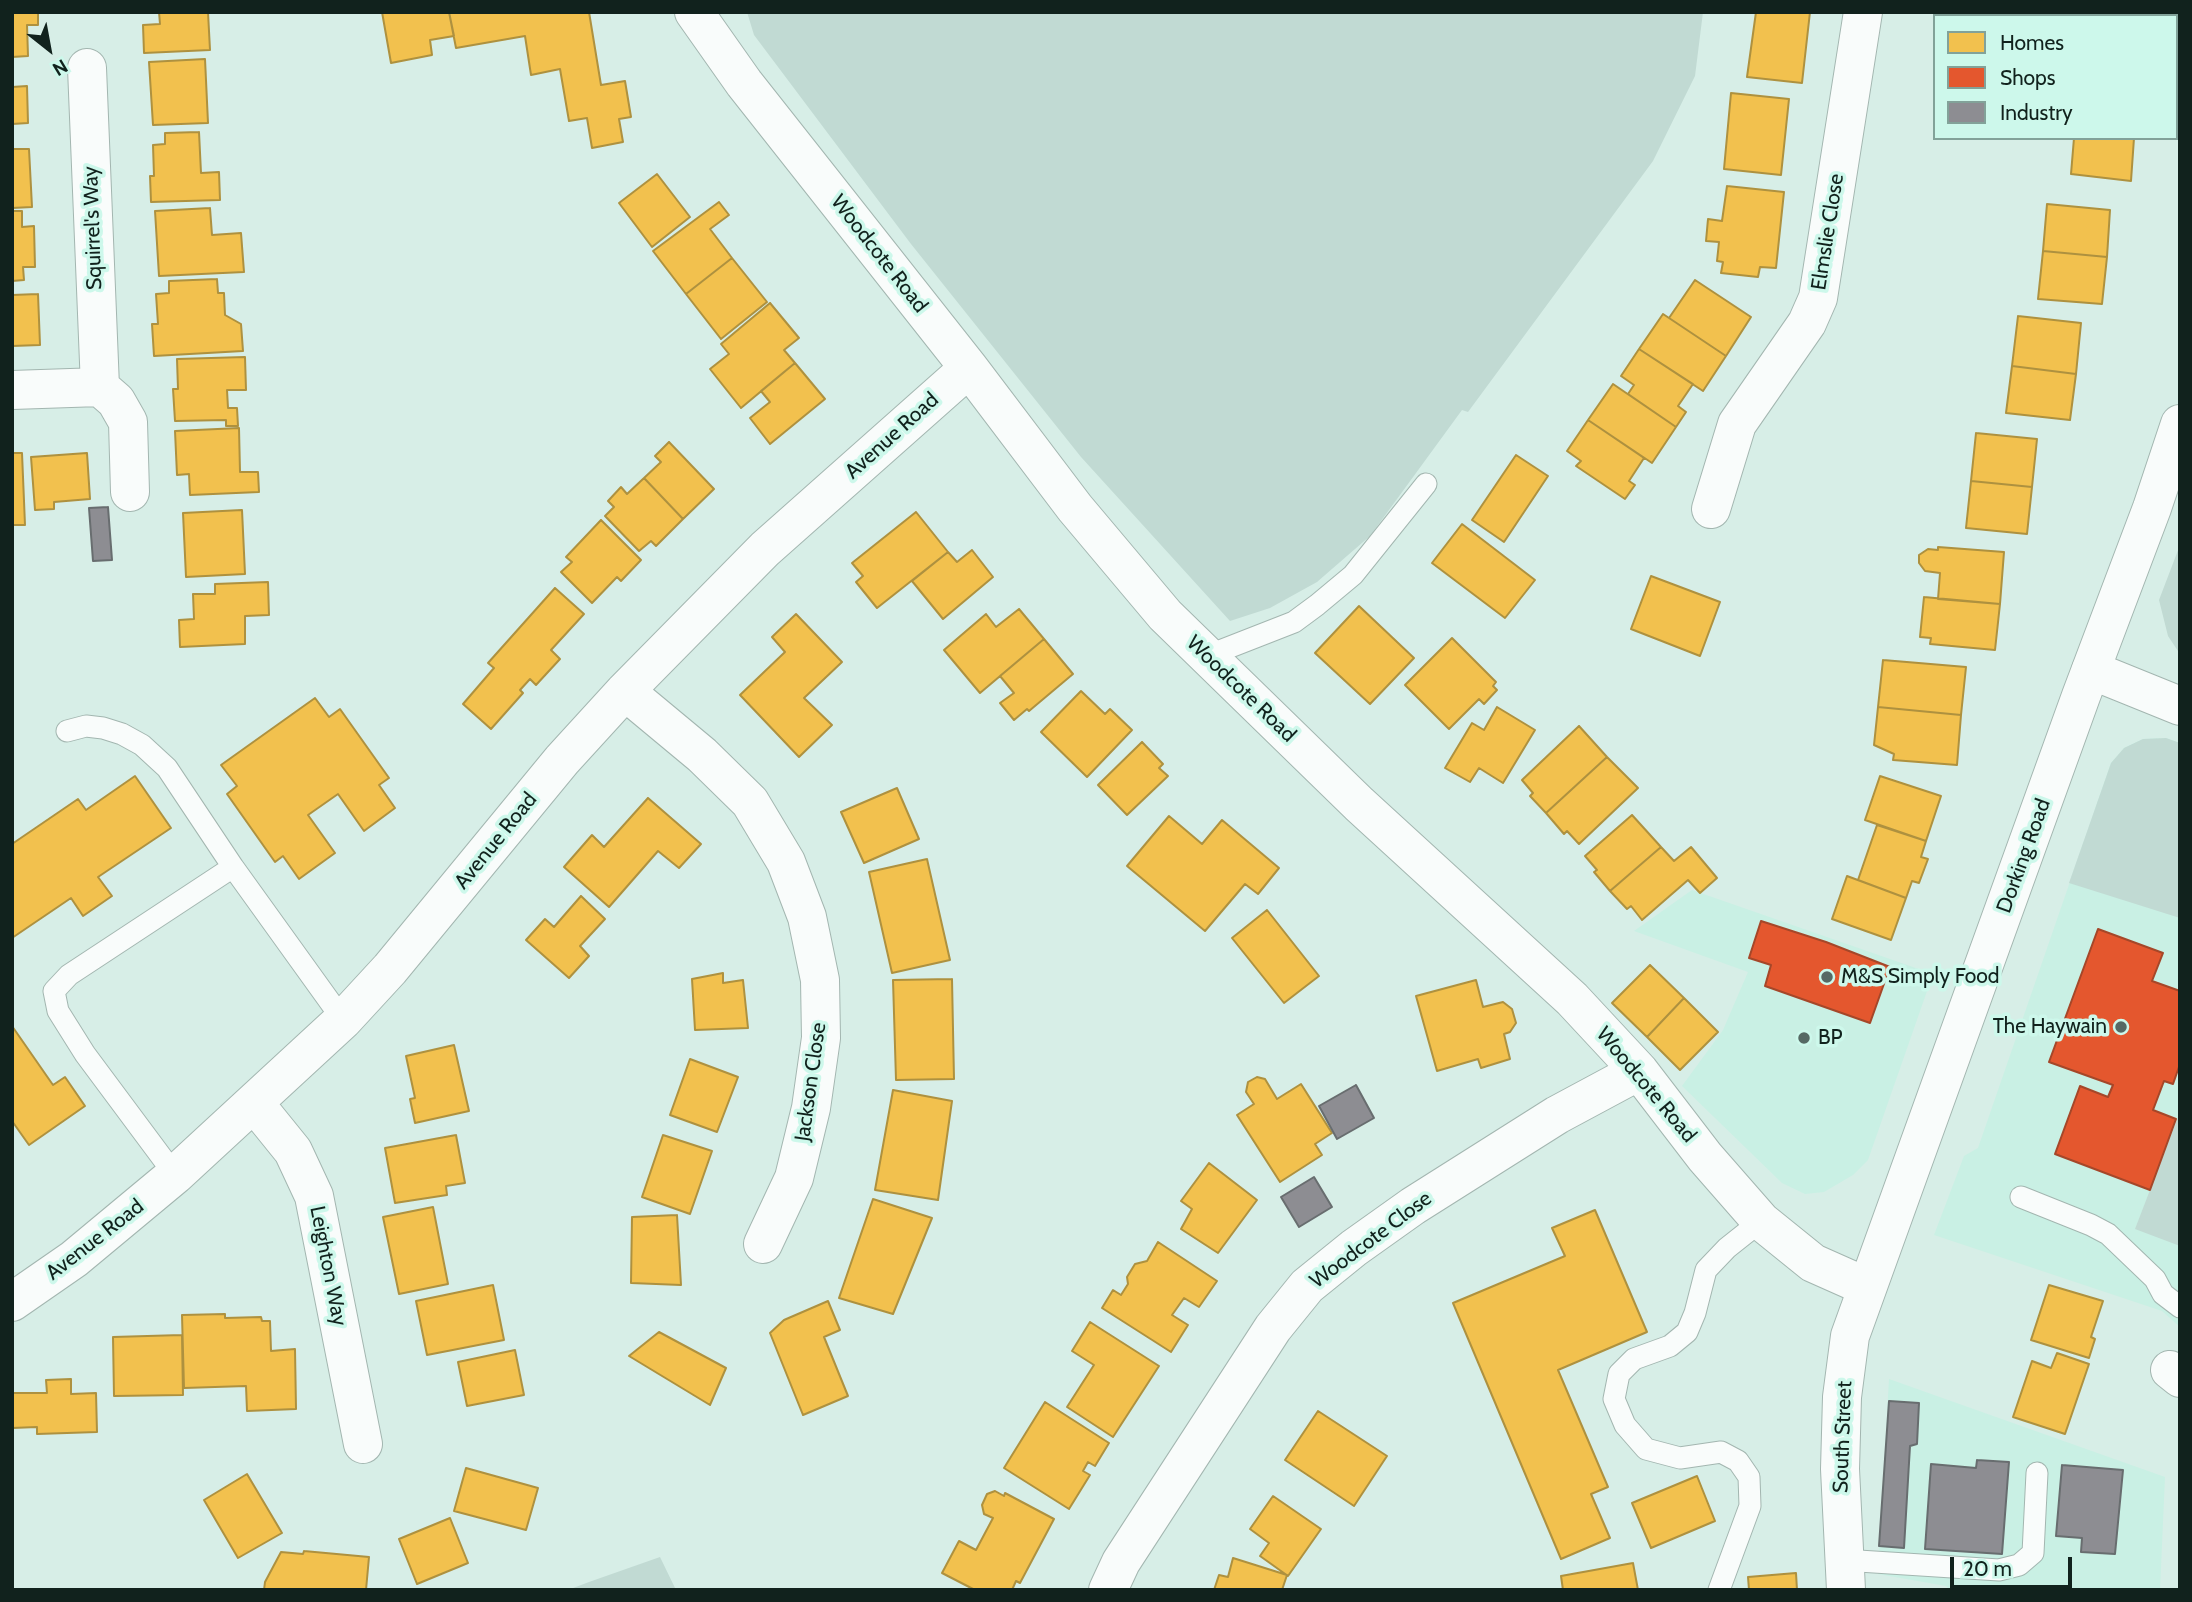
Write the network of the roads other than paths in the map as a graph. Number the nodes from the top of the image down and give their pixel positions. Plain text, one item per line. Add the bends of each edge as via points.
1 (1863, 12) edge
2 (704, 17) edge
3 (87, 68) dead end
4 (969, 368) junction
5 (100, 387) junction
6 (12, 390) edge
7 (2180, 424) edge
8 (1426, 484) dead end
9 (130, 492) dead end
10 (1711, 509) dead end
11 (1207, 656) junction
12 (2091, 670) junction
13 (625, 691) junction
14 (2180, 706) edge
15 (67, 731) dead end
16 (233, 867) junction
17 (343, 1020) junction
18 (1639, 1071) junction
19 (255, 1104) junction
20 (175, 1175) junction
21 (2021, 1197) dead end
22 (1761, 1221) junction
23 (763, 1244) dead end
24 (1867, 1287) junction
25 (12, 1302) edge
26 (2180, 1307) edge
27 (363, 1444) dead end
28 (2037, 1473) dead end
29 (1845, 1575) edge
30 (1108, 1590) edge
31 (1719, 1590) edge

1 - 10 main road, Elmslie Close via 1818,298 1807,323 1737,424
2 - 4 main road, Woodcote Road via 744,83
3 - 5 main road, Squirrel's Way
4 - 11 main road, Woodcote Road via 1075,508 1165,615
4 - 13 main road, Avenue Road via 765,549
5 - 6 main road
5 - 9 main road via 116,401 128,422
7 - 12 main road, Dorking Road
8 - 11 lane via 1353,575 1317,605 1294,622
11 - 18 main road, Woodcote Road via 1359,804 1572,999
12 - 14 main road
12 - 24 main road, Dorking Road
13 - 17 main road, Avenue Road
13 - 23 main road, Jackson Close via 750,802 786,862 807,917 820,980 821,1038 794,1178
15 - 16 lane via 103,728 142,745 167,768
16 - 17 lane
16 - 20 lane via 69,975 54,991 58,1011 79,1045
17 - 19 main road, Avenue Road
18 - 22 main road, Woodcote Road
18 - 30 main road, Woodcote Close via 1558,1115 1413,1206 1307,1286 1273,1328 1121,1562
19 - 20 main road, Avenue Road
19 - 27 main road, Leighton Way via 293,1151 314,1196
20 - 25 main road, Avenue Road via 74,1259
21 - 26 lane via 2108,1234 2155,1279 2162,1294
22 - 24 main road, Woodcote Road via 1814,1263
22 - 31 lane via 1706,1270 1687,1332 1670,1346 1634,1359 1619,1374 1614,1399 1625,1425 1646,1449 1679,1458 1721,1452 1738,1461 1749,1477 1750,1506
24 - 29 main road, South Street via 1850,1336 1843,1387 1840,1469
28 - 29 lane via 2032,1553 2019,1565 1999,1570

